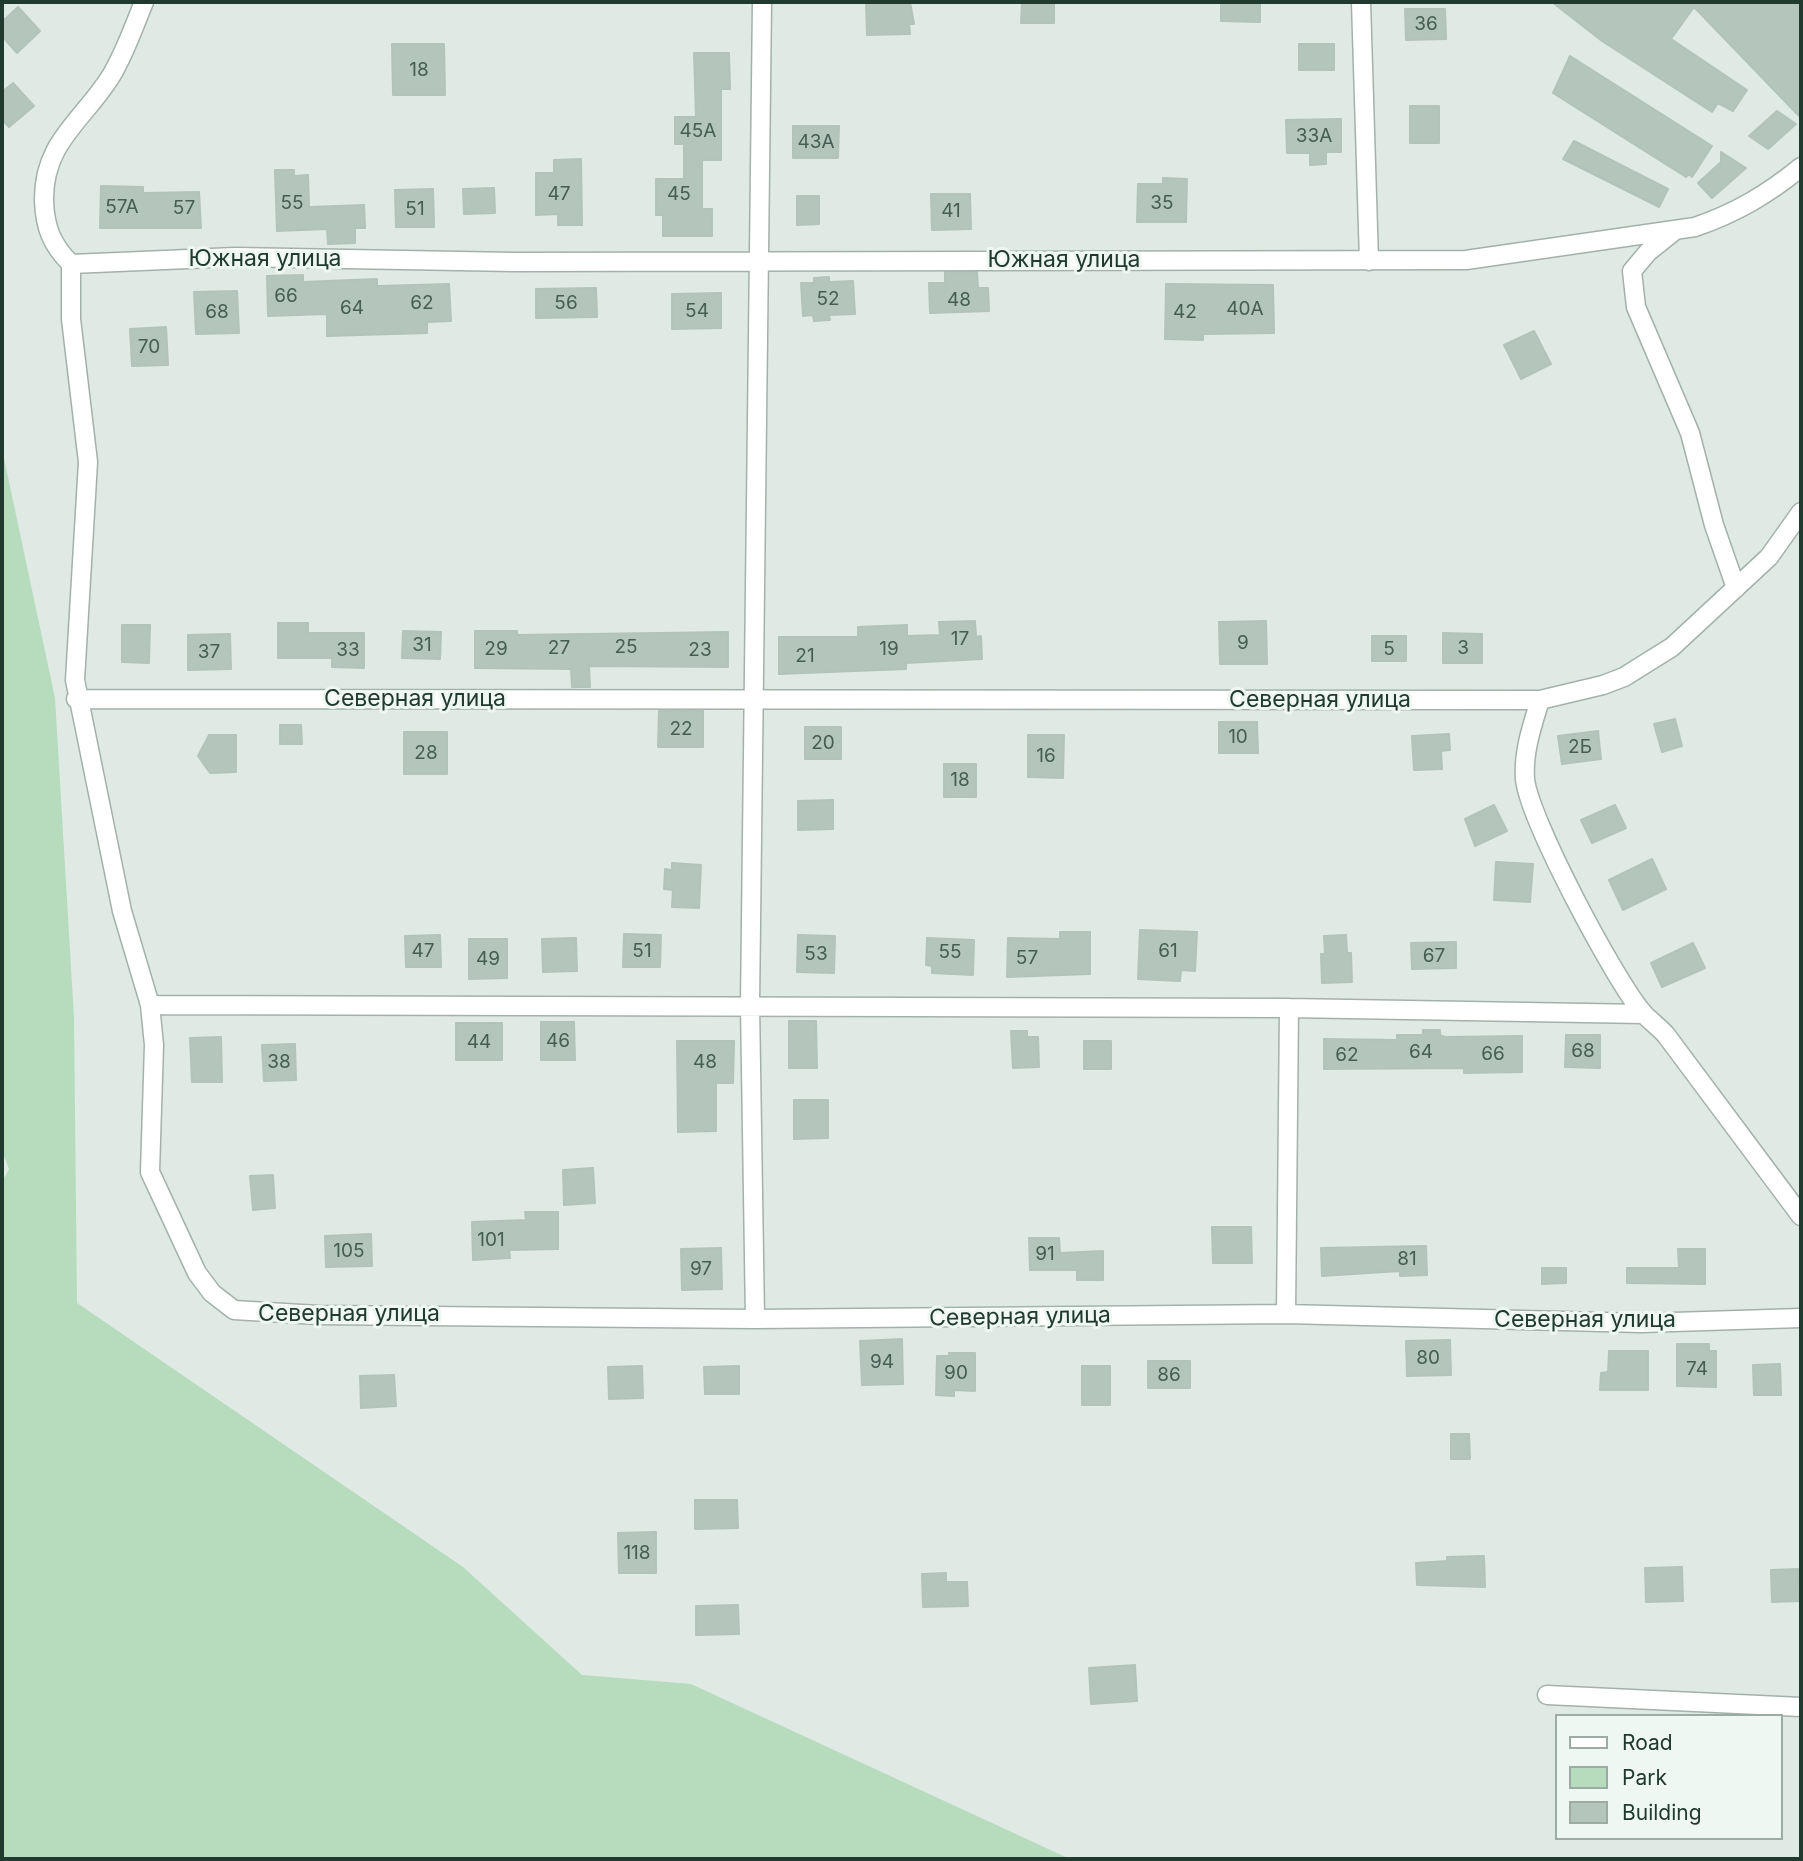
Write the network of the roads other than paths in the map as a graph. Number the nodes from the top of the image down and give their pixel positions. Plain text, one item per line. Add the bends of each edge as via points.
1 (144, 2) edge
2 (762, 2) edge
3 (1361, 2) edge
4 (1801, 167) edge
5 (1676, 230) junction
6 (758, 259) junction
7 (1369, 261) junction
8 (71, 264) junction
9 (1801, 512) edge
10 (1736, 588) junction
11 (754, 698) junction
12 (76, 699) junction
13 (1540, 700) junction
14 (150, 1005) junction
15 (750, 1005) junction
16 (1289, 1008) junction
17 (1644, 1014) junction
18 (1801, 1216) edge
19 (1286, 1314) junction
20 (1801, 1318) edge
21 (755, 1319) junction
22 (1547, 1695) dead end
23 (1801, 1707) edge

1 - 8 street via 112,75 60,142 46,171 48,233
2 - 6 street
3 - 7 street
4 - 5 street, Южная улица via 1759,199 1725,217
5 - 7 street, Южная улица via 1466,260
5 - 10 street via 1632,271 1636,307 1690,433
6 - 7 street, Южная улица
6 - 8 street, Южная улица via 514,262 235,257
6 - 11 street
8 - 12 street, Северная улица via 71,319 88,462 74,661
9 - 10 street, Северная улица via 1780,545
10 - 13 street, Северная улица via 1672,647 1638,668 1603,685
11 - 12 street, Северная улица
11 - 13 street, Северная улица
11 - 15 street
12 - 14 street, Северная улица via 122,911
13 - 17 street via 1525,760 1529,799 1619,978
14 - 15 street
14 - 21 street, Северная улица via 154,1045 150,1172 197,1273 212,1293 234,1310 250,1314
15 - 16 street
15 - 21 street
16 - 17 street
16 - 19 street
17 - 18 street via 1666,1035
19 - 20 street, Северная улица via 1641,1322
19 - 21 street, Северная улица
22 - 23 street

